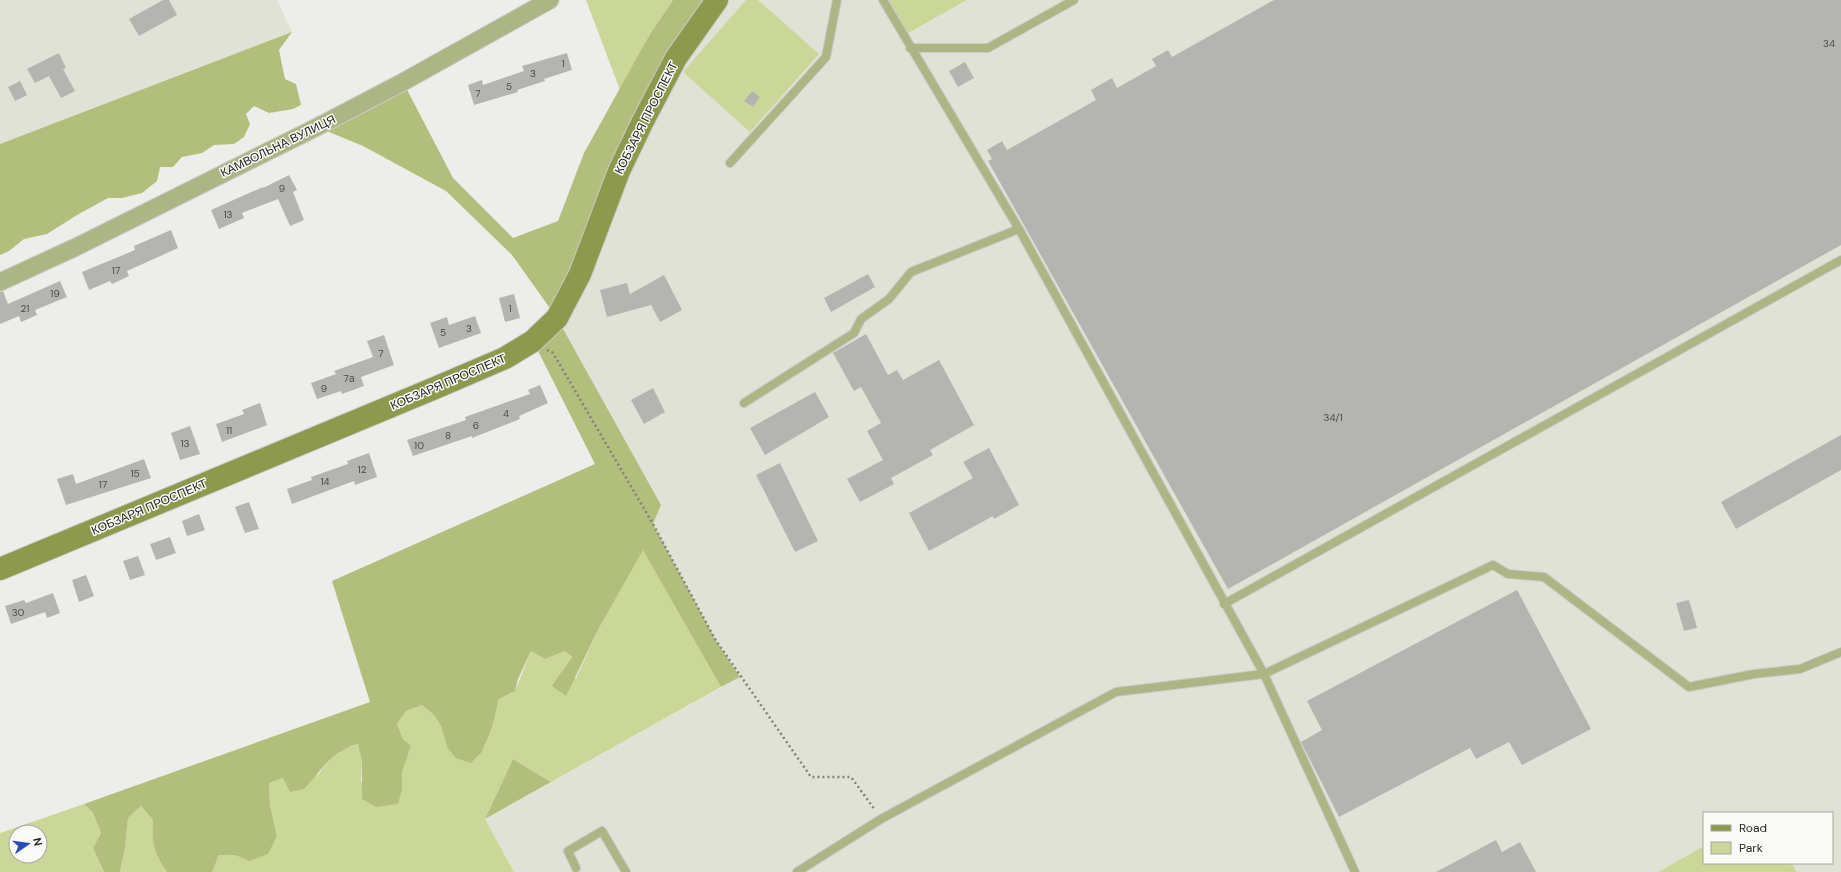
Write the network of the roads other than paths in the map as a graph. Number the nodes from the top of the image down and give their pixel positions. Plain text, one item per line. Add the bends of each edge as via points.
1 (550, 0) edge
2 (717, 0) edge
3 (837, 0) edge
4 (883, 0) edge
5 (1074, 0) edge
6 (910, 48) junction
7 (730, 163) dead end
8 (1019, 229) junction
9 (1841, 260) edge
10 (0, 282) edge
11 (744, 403) dead end
12 (0, 569) edge
13 (1224, 604) junction
14 (1841, 652) edge
15 (1264, 674) junction
16 (576, 868) dead end
17 (626, 872) edge
18 (797, 872) edge
19 (1355, 872) edge

1 - 10 street, КАМВОЛЬНА ВУЛИЦЯ via 317,127
2 - 12 main road, КОБЗАРЯ ПРОСПЕКТ via 676,58 643,121 619,171 570,295 557,318 533,341 505,358 435,388
3 - 7 lane via 826,58
4 - 6 lane
5 - 6 lane via 988,48
6 - 8 lane
8 - 11 lane via 911,272 889,299 861,319 854,333
8 - 13 lane
9 - 13 lane
13 - 15 lane
14 - 15 lane via 1800,669 1754,674 1689,687 1544,577 1508,574 1493,565
15 - 18 lane via 1116,692 881,819
15 - 19 lane
16 - 17 lane via 568,851 602,831

